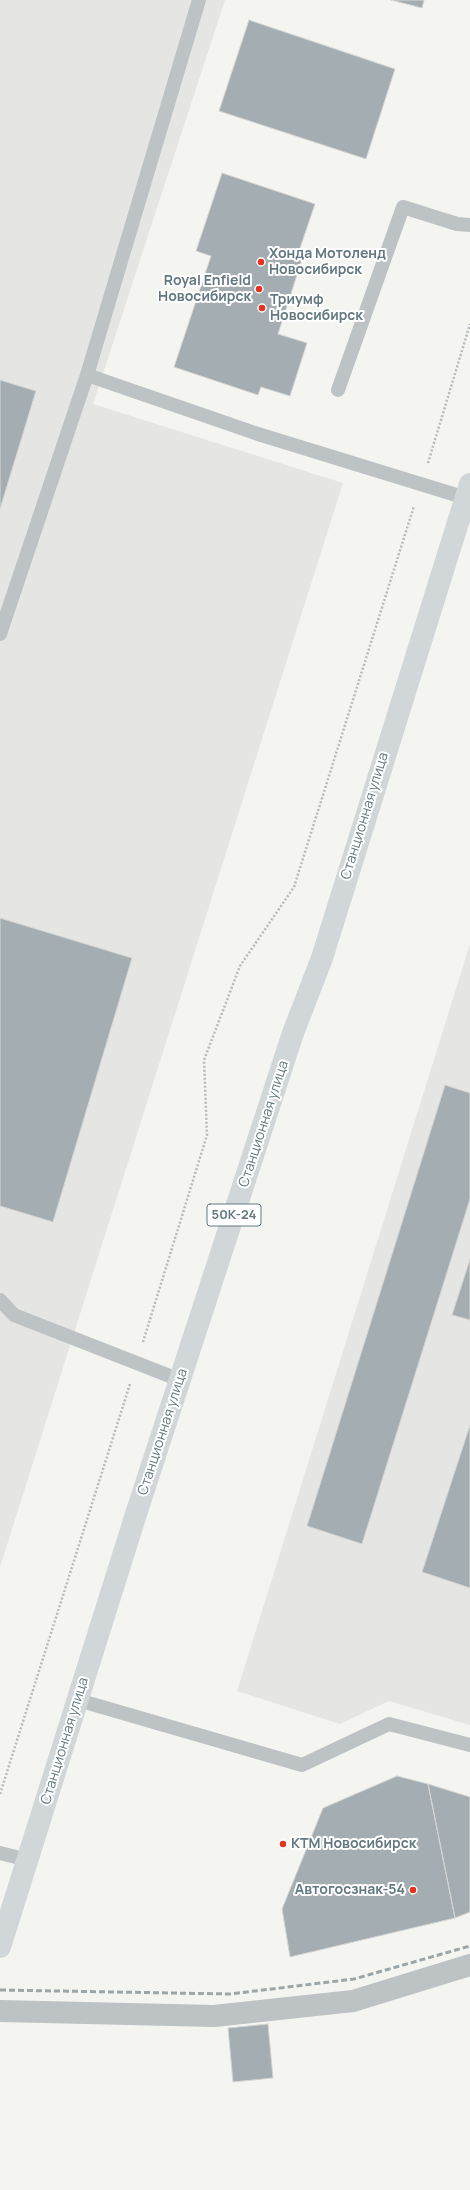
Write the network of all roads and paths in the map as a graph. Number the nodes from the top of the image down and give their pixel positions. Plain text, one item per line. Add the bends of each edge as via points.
1 (199, 0) edge
2 (470, 225) edge
3 (470, 324) edge
4 (88, 375) junction
5 (338, 390) dead end
6 (421, 484) junction
7 (468, 491) edge
8 (0, 634) edge
9 (0, 1300) edge
10 (137, 1362) junction
11 (180, 1380) junction
12 (78, 1700) junction
13 (470, 1745) edge
14 (0, 1794) edge
15 (0, 1853) edge
16 (28, 1860) junction
17 (0, 1947) edge
18 (470, 1965) edge
19 (0, 2011) edge

1 - 4 lane
2 - 5 lane via 458,224 403,207
3 - 6 path
4 - 6 lane via 258,434
4 - 8 lane
6 - 7 lane
6 - 10 path via 294,887 240,966 204,1060 207,1135
7 - 11 main road, Станционная улица / 50К-24 via 322,958 293,1033
9 - 10 lane via 14,1315
10 - 11 lane
10 - 14 path
11 - 12 main road, Станционная улица / 50К-24
12 - 13 lane via 302,1765 389,1724
12 - 16 main road, Станционная улица / 50К-24
15 - 16 lane
16 - 17 main road, Станционная улица / 50К-24
18 - 19 street via 353,2001 214,2016

